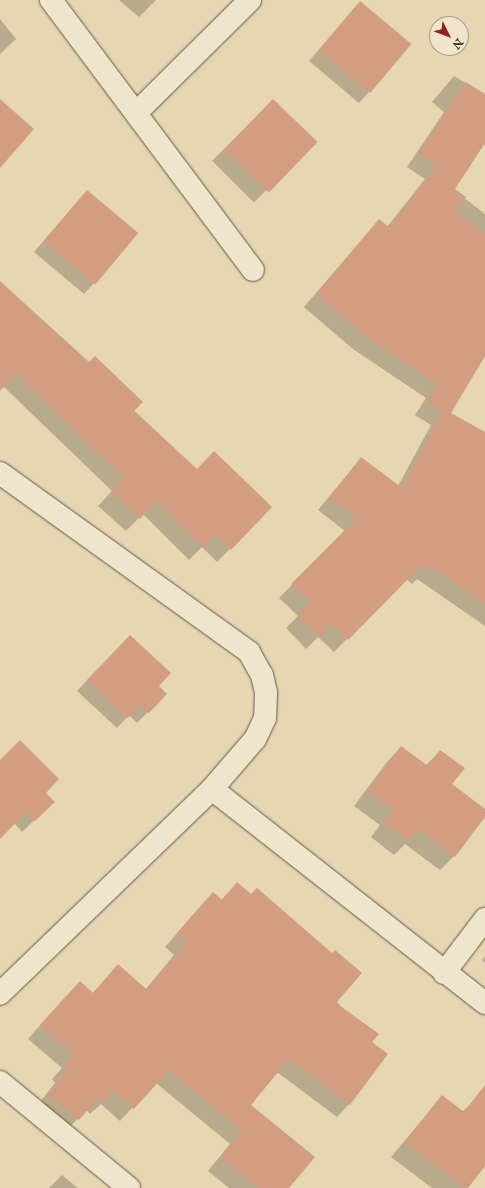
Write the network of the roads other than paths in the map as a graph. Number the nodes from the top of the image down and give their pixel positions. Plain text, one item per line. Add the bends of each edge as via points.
1 (51, 0) edge
2 (250, 0) edge
3 (137, 112) junction
4 (253, 270) dead end
5 (0, 473) edge
6 (212, 789) junction
7 (485, 919) edge
8 (444, 973) junction
9 (0, 994) edge
10 (485, 1003) edge
11 (0, 1082) edge
12 (129, 1188) edge

1 - 3 street
2 - 3 street
3 - 4 street
5 - 6 street via 249,652 262,674 265,687 265,718 255,739
6 - 8 street
6 - 9 street
7 - 8 street
8 - 10 street
11 - 12 street

